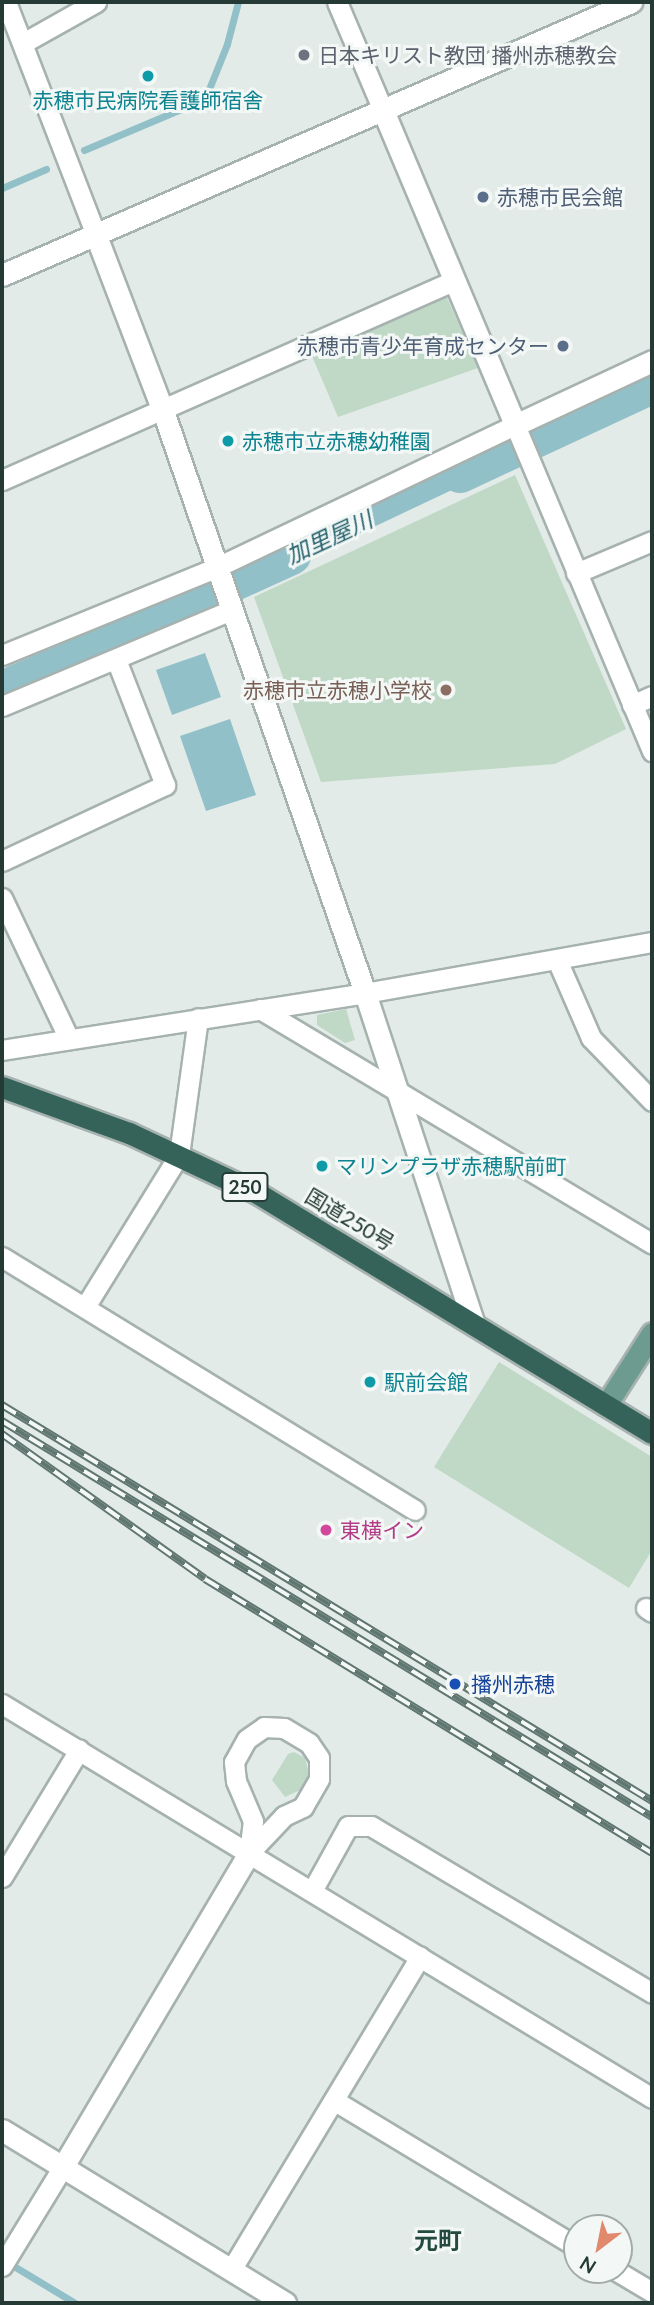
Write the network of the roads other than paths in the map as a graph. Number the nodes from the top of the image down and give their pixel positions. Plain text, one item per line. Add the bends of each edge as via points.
1 (6, 2) edge
2 (96, 2) edge
3 (337, 2) edge
4 (631, 2) edge
5 (23, 43) junction
6 (382, 108) junction
7 (95, 233) junction
8 (2, 275) edge
9 (453, 281) junction
10 (652, 361) edge
11 (163, 411) junction
12 (515, 425) junction
13 (2, 480) edge
14 (652, 541) edge
15 (217, 572) junction
16 (576, 573) junction
17 (228, 607) junction
18 (2, 655) edge
19 (116, 659) junction
20 (652, 696) edge
21 (632, 705) junction
22 (2, 706) edge
23 (652, 751) edge
24 (2, 861) edge
25 (2, 898) edge
26 (652, 942) edge
27 (557, 960) junction
28 (365, 993) junction
29 (260, 1009) junction
30 (198, 1018) junction
31 (68, 1037) junction
32 (2, 1050) edge
33 (2, 1087) edge
34 (398, 1094) junction
35 (652, 1101) edge
36 (179, 1155) junction
37 (652, 1244) edge
38 (2, 1256) edge
39 (85, 1307) junction
40 (473, 1321) junction
41 (652, 1333) edge
42 (606, 1405) junction
43 (652, 1433) edge
44 (415, 1510) dead end
45 (2, 1704) edge
46 (79, 1750) junction
47 (249, 1853) junction
48 (2, 1877) edge
49 (312, 1891) junction
50 (420, 1957) junction
51 (652, 1993) edge
52 (652, 2098) edge
53 (335, 2101) junction
54 (2, 2130) edge
55 (62, 2168) junction
56 (563, 2239) edge
57 (2, 2266) edge
58 (231, 2270) junction
59 (633, 2281) edge
60 (652, 2292) edge
61 (285, 2303) edge

1 - 5 street
2 - 5 street
3 - 6 street
4 - 6 street
5 - 7 street
6 - 7 street
6 - 9 street
7 - 8 street
7 - 11 street
9 - 11 street
9 - 12 street
10 - 12 street
11 - 13 street
11 - 15 street
12 - 15 street
12 - 16 street
14 - 16 street
15 - 17 street
15 - 18 street
16 - 21 street
17 - 19 street
17 - 28 street
19 - 22 street
19 - 24 street via 165,785
20 - 21 street
21 - 23 street
25 - 31 street
26 - 27 street
27 - 28 street
27 - 35 street via 591,1038
28 - 29 street
28 - 34 street
29 - 30 street
29 - 34 street
30 - 31 street
30 - 36 street
31 - 32 street
33 - 36 highway, 国道250号 / 250
34 - 37 street
34 - 40 street
36 - 39 street
36 - 40 highway, 国道250号 / 250 via 257,1193
38 - 39 street
39 - 44 street
40 - 42 highway, 国道250号 / 250
41 - 42 main road
42 - 43 highway, 国道250号 / 250
45 - 46 street
46 - 47 street
46 - 48 street
47 - 47 street via 253,1821 236,1781 234,1762 247,1739 264,1727 284,1728 309,1744 319,1758 318,1779 303,1807 285,1816
47 - 49 street
47 - 55 street
49 - 50 street
49 - 51 street via 348,1826 371,1826
50 - 52 street
50 - 53 street
53 - 56 street
53 - 58 street
54 - 55 street
55 - 57 street
55 - 58 street
58 - 61 street
59 - 60 street

